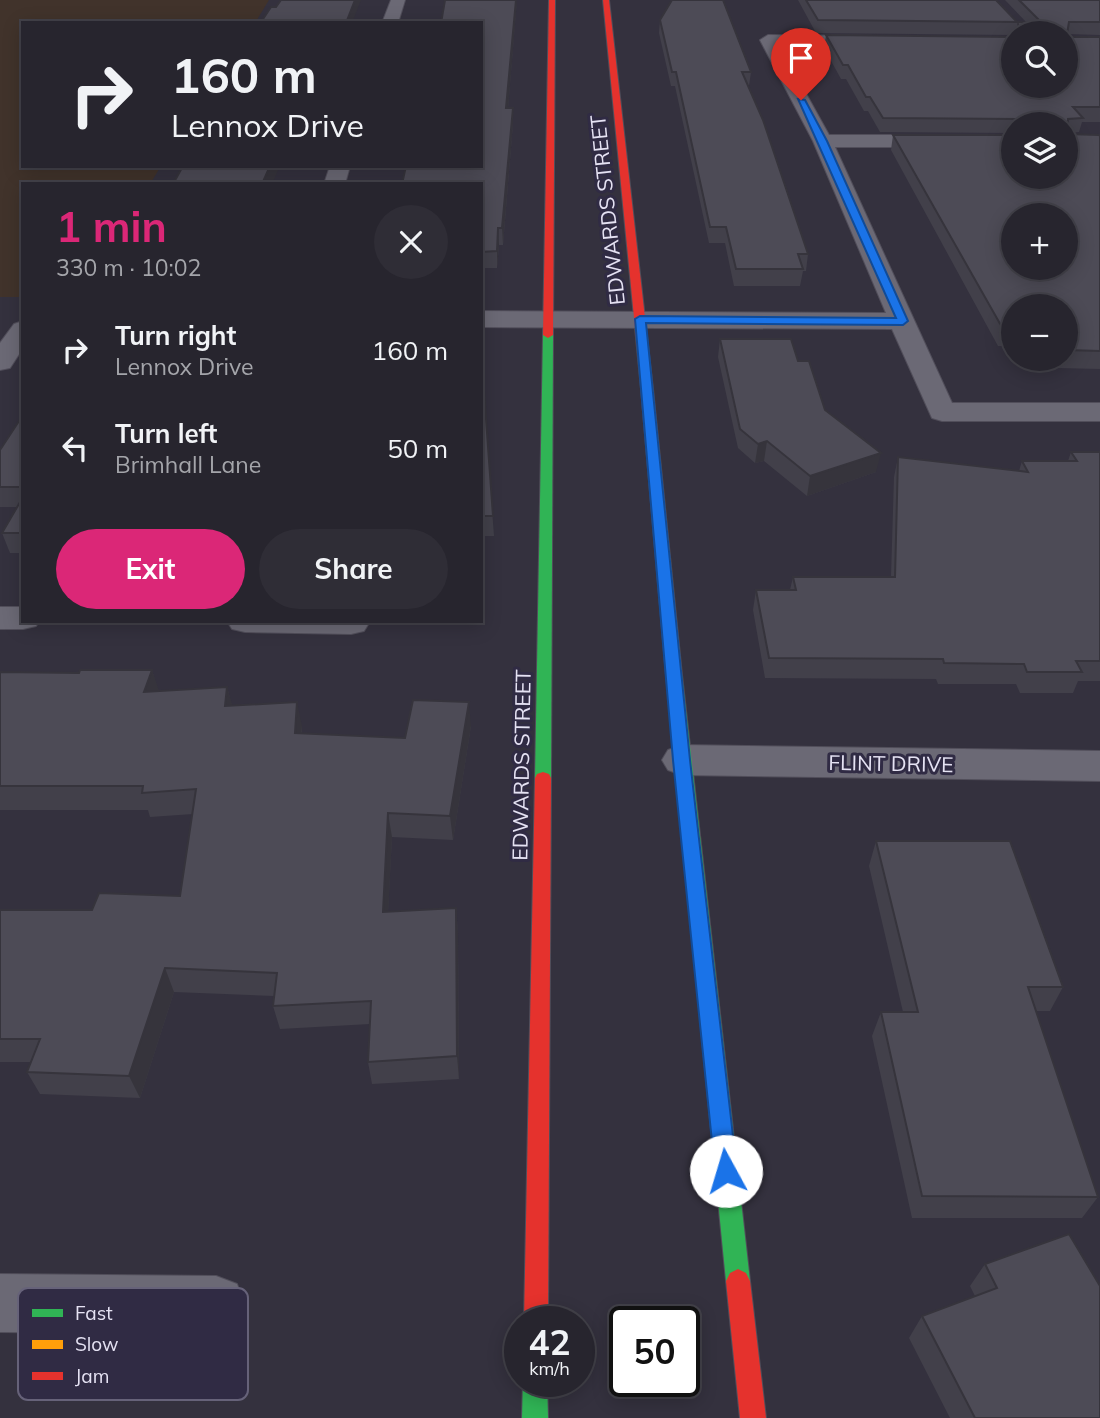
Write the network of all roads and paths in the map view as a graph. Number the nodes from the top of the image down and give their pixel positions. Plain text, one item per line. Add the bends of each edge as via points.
1 (398, 0) edge
2 (552, 0) edge
3 (606, 0) edge
4 (391, 21) edge
5 (891, 41) edge
6 (823, 141) junction
7 (1001, 141) edge
8 (0, 318) edge
9 (21, 318) edge
10 (483, 319) edge
11 (640, 319) junction
12 (547, 320) junction
13 (903, 321) junction
14 (21, 332) edge
15 (0, 362) edge
16 (1100, 412) edge
17 (0, 618) edge
18 (21, 618) edge
19 (681, 760) junction
20 (1098, 770) edge
21 (0, 1303) edge
22 (18, 1303) edge
23 (536, 1306) edge
24 (535, 1397) edge
25 (535, 1418) edge
26 (753, 1418) edge

1 - 4 street
2 - 12 main road, EDWARDS STREET
3 - 11 main road, EDWARDS STREET
5 - 6 street via 768,40
6 - 7 street
6 - 13 street
8 - 9 street
10 - 12 street
11 - 12 street
11 - 13 street
11 - 19 main road, EDWARDS STREET
12 - 23 main road, EDWARDS STREET
13 - 16 street via 942,412
14 - 15 street
17 - 18 street
19 - 20 street, FLINT DRIVE
19 - 26 main road, EDWARDS STREET
21 - 22 street
24 - 25 main road

